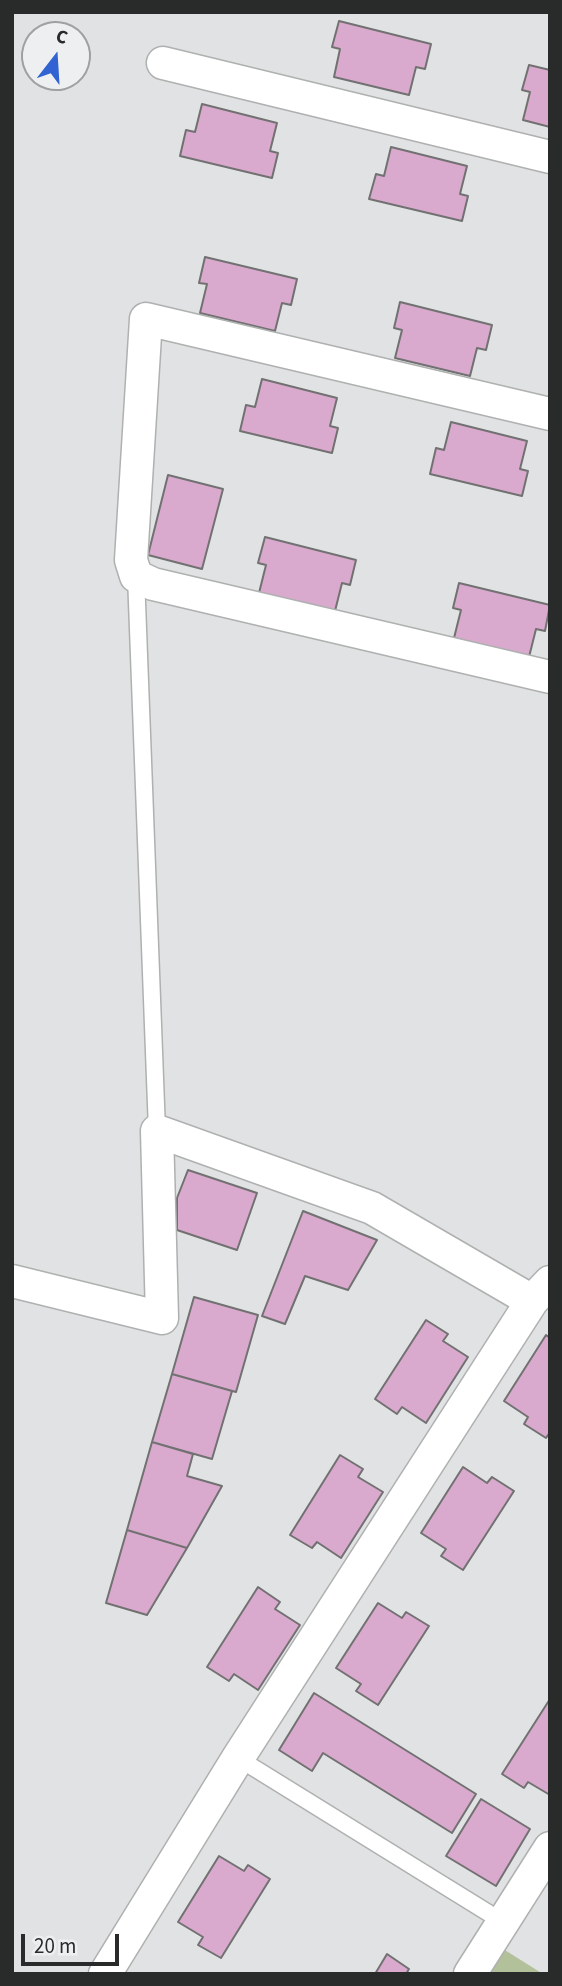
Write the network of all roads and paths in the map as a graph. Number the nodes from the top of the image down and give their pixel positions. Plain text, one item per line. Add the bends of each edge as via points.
1 (163, 63) dead end
2 (550, 157) edge
3 (550, 414) edge
4 (136, 576) junction
5 (550, 677) edge
6 (157, 1131) junction
7 (12, 1280) edge
8 (541, 1291) edge
9 (238, 1758) junction
10 (550, 1849) edge
11 (503, 1922) junction
12 (105, 1974) edge
13 (470, 1974) edge

1 - 2 street
3 - 4 street via 146,319 131,560
4 - 5 street via 153,584
4 - 6 lane
6 - 7 street via 162,1318
6 - 8 street via 373,1208
8 - 9 street
9 - 11 lane
9 - 12 street
10 - 11 street
11 - 13 street

